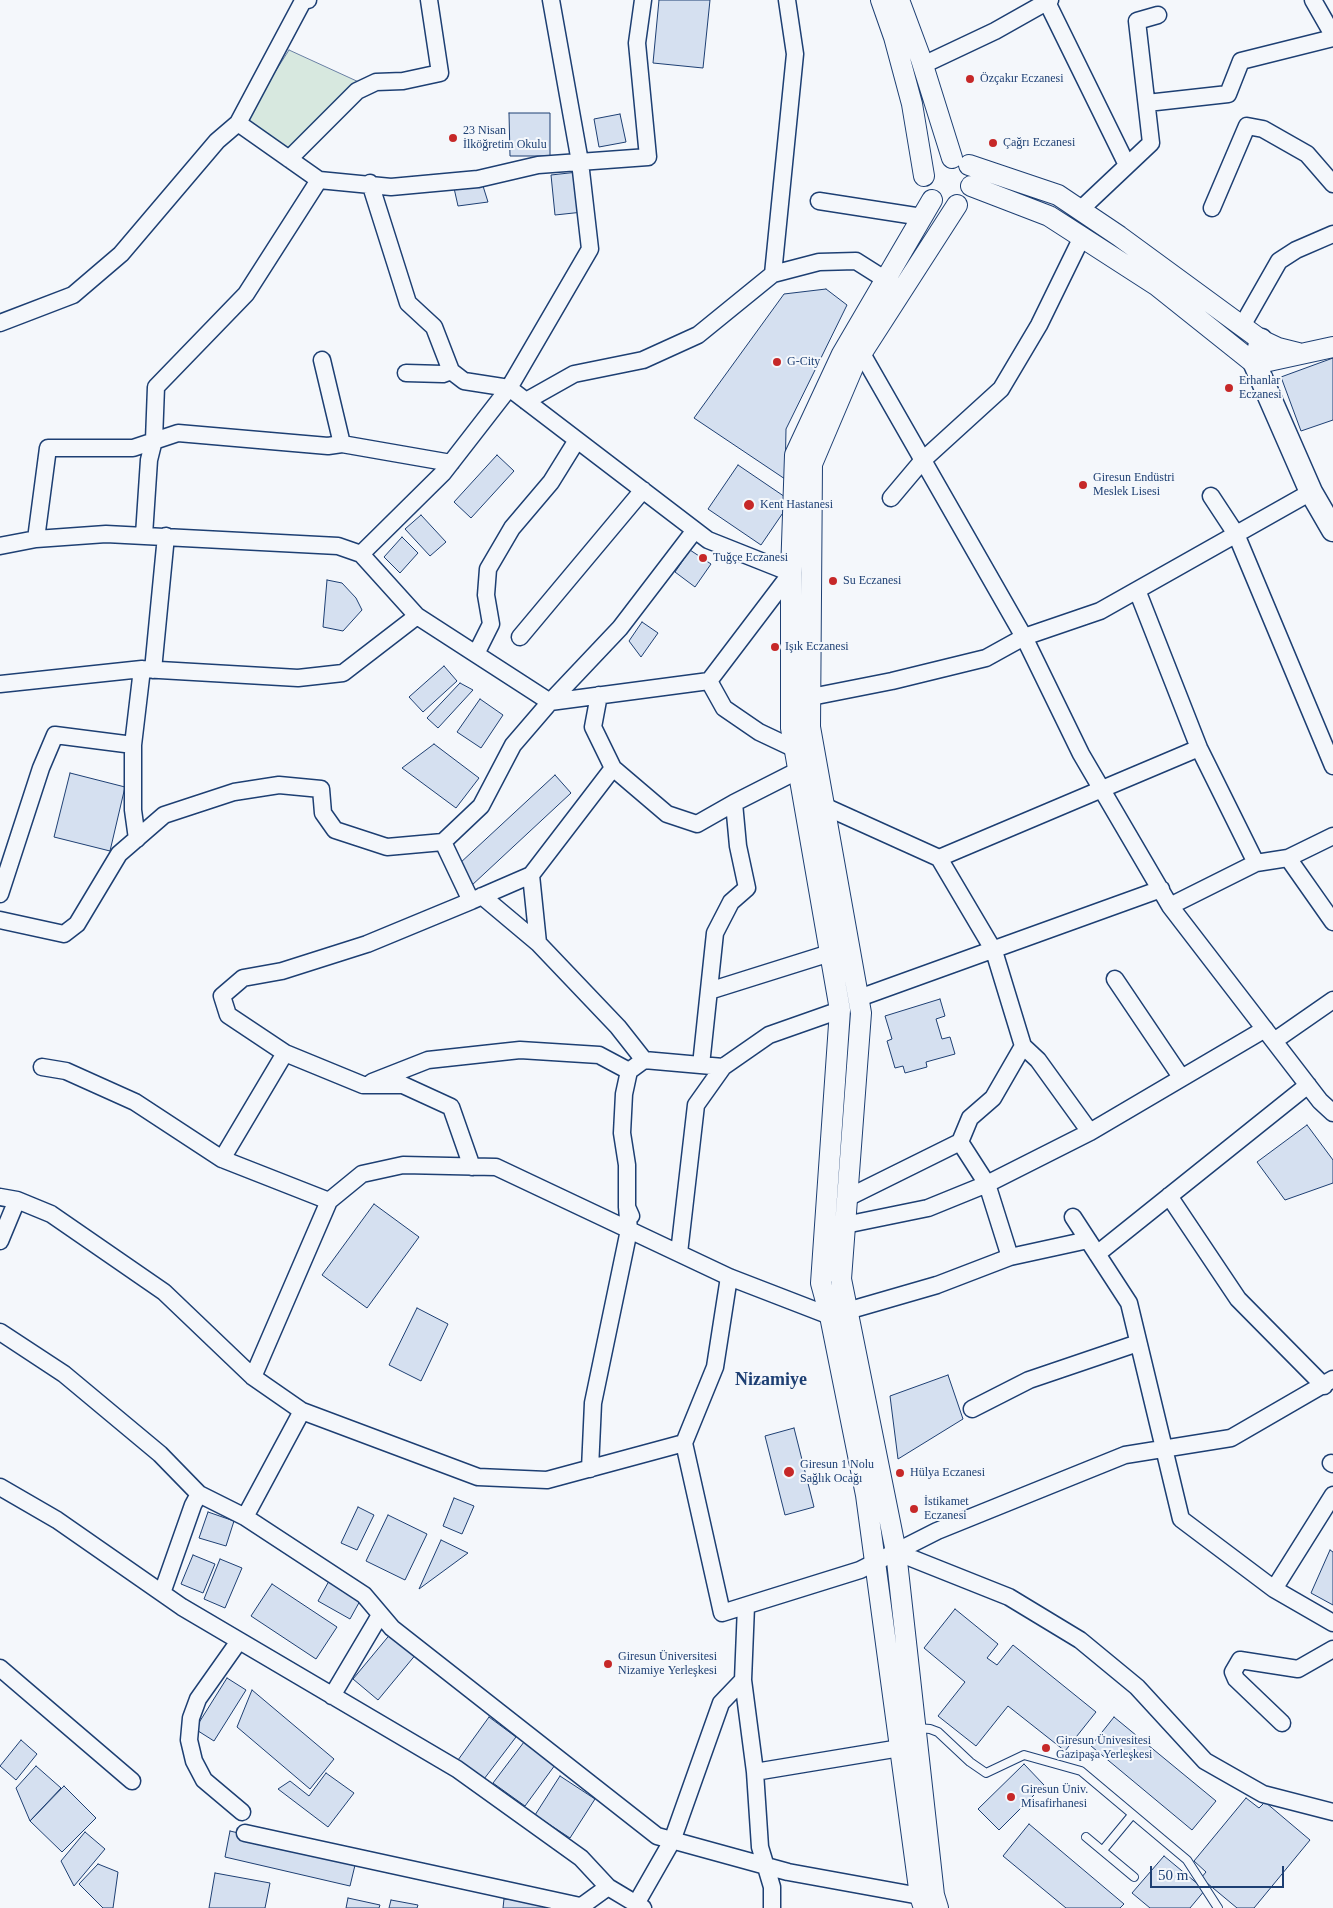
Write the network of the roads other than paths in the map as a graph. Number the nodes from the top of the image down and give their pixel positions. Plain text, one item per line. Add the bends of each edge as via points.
1 (308, 0) edge
2 (429, 0) edge
3 (551, 0) edge
4 (643, 0) edge
5 (787, 0) edge
6 (881, 0) edge
7 (899, 0) edge
8 (1313, 0) edge
9 (1047, 1) edge
10 (1158, 15) dead end
11 (1333, 36) edge
12 (923, 64) junction
13 (1147, 103) junction
14 (238, 122) junction
15 (289, 159) junction
16 (580, 162) junction
17 (960, 162) junction
18 (1127, 165) junction
19 (924, 176) junction
20 (319, 180) junction
21 (370, 184) junction
22 (1333, 184) edge
23 (971, 186) junction
24 (932, 200) junction
25 (819, 202) dead end
26 (957, 204) junction
27 (1212, 208) dead end
28 (1080, 210) junction
29 (922, 217) junction
30 (1333, 234) edge
31 (1082, 238) junction
32 (773, 274) junction
33 (894, 285) junction
34 (0, 324) edge
35 (1242, 326) junction
36 (1261, 340) junction
37 (1333, 347) edge
38 (861, 352) junction
39 (1303, 354) junction
40 (322, 360) dead end
41 (1255, 364) junction
42 (450, 370) junction
43 (406, 372) dead end
44 (509, 388) junction
45 (526, 401) junction
46 (154, 440) junction
47 (578, 440) junction
48 (342, 444) junction
49 (923, 460) junction
50 (451, 463) junction
51 (643, 490) junction
52 (1311, 492) junction
53 (1211, 496) dead end
54 (891, 498) dead end
55 (1333, 529) edge
56 (695, 530) junction
57 (1236, 534) junction
58 (144, 536) junction
59 (166, 536) junction
60 (36, 539) junction
61 (0, 546) edge
62 (361, 554) junction
63 (791, 573) junction
64 (1137, 590) junction
65 (418, 616) junction
66 (520, 637) dead end
67 (1024, 637) junction
68 (476, 654) junction
69 (148, 669) junction
70 (709, 681) junction
71 (0, 684) edge
72 (599, 695) junction
73 (810, 697) junction
74 (550, 702) junction
75 (133, 745) junction
76 (1199, 748) junction
77 (795, 749) junction
78 (1333, 766) edge
79 (612, 768) junction
80 (799, 770) junction
81 (1102, 788) junction
82 (734, 803) junction
83 (824, 806) junction
84 (1333, 836) edge
85 (137, 839) junction
86 (443, 842) junction
87 (939, 858) junction
88 (1288, 858) junction
89 (1256, 863) junction
90 (531, 874) junction
91 (1161, 889) junction
92 (0, 894) edge
93 (476, 898) junction
94 (1170, 906) junction
95 (0, 920) edge
96 (1333, 922) edge
97 (538, 943) junction
98 (994, 951) junction
99 (830, 952) junction
100 (1116, 980) dead end
101 (709, 991) junction
102 (859, 998) junction
103 (1333, 1000) edge
104 (840, 1010) junction
105 (1269, 1035) junction
106 (1023, 1046) junction
107 (285, 1053) junction
108 (644, 1060) junction
109 (702, 1065) junction
110 (42, 1067) dead end
111 (723, 1067) junction
112 (629, 1071) junction
113 (1181, 1077) junction
114 (363, 1085) junction
115 (1308, 1085) junction
116 (1326, 1103) edge
117 (1333, 1113) edge
118 (1090, 1132) junction
119 (960, 1142) junction
120 (222, 1159) junction
121 (472, 1166) junction
122 (987, 1184) junction
123 (1169, 1196) junction
124 (0, 1198) edge
125 (847, 1198) junction
126 (17, 1200) junction
127 (329, 1201) junction
128 (1073, 1216) dead end
129 (845, 1225) junction
130 (636, 1233) junction
131 (0, 1240) edge
132 (1088, 1240) junction
133 (679, 1253) junction
134 (1097, 1254) junction
135 (1010, 1257) junction
136 (729, 1276) junction
137 (839, 1314) junction
138 (0, 1332) edge
139 (1138, 1343) junction
140 (253, 1377) junction
141 (1328, 1382) edge
142 (972, 1410) dead end
143 (302, 1411) junction
144 (684, 1443) junction
145 (1164, 1449) junction
146 (590, 1469) junction
147 (0, 1487) edge
148 (199, 1494) junction
149 (1333, 1495) edge
150 (245, 1517) junction
151 (896, 1552) junction
152 (875, 1563) junction
153 (1274, 1589) junction
154 (162, 1593) junction
155 (746, 1606) junction
156 (380, 1615) junction
157 (1333, 1623) edge
158 (240, 1641) junction
159 (1333, 1649) edge
160 (0, 1668) edge
161 (743, 1680) junction
162 (332, 1696) junction
163 (1282, 1723) dead end
164 (915, 1728) junction
165 (900, 1748) junction
166 (755, 1772) junction
167 (132, 1781) dead end
168 (242, 1812) dead end
169 (1333, 1812) edge
170 (1132, 1815) junction
171 (245, 1833) dead end
172 (1086, 1837) dead end
173 (672, 1841) junction
174 (1103, 1850) junction
175 (766, 1865) junction
176 (1134, 1877) dead end
177 (608, 1887) junction
178 (922, 1902) edge
179 (639, 1906) edge
180 (579, 1907) edge
181 (772, 1908) edge
182 (938, 1908) edge
183 (1218, 1908) edge

1 - 14 street via 303,1
2 - 15 street via 440,74 376,82 357,91
3 - 16 street
4 - 16 street via 638,52 648,157
5 - 32 street via 795,54
6 - 19 street via 912,104
7 - 12 street
8 - 11 street
9 - 12 street via 995,31
9 - 18 street
10 - 13 street via 1137,21
11 - 13 street via 1241,61 1228,94
12 - 17 street
13 - 18 street via 1152,143
14 - 15 street
14 - 34 street via 217,141 121,254 73,295
15 - 20 street
16 - 21 street via 538,165 478,179 391,187
16 - 44 street via 590,249
17 - 19 street via 934,161
17 - 23 street
17 - 28 street via 1058,195
18 - 28 street
19 - 24 street
20 - 21 street
20 - 46 street via 246,294 156,387
21 - 42 street via 408,303 434,327
22 - 27 street via 1306,154 1263,129 1247,126
23 - 26 street
23 - 31 street via 1049,216
24 - 26 street
24 - 29 street
25 - 29 street
26 - 33 street
28 - 35 street
29 - 33 street
30 - 35 street via 1279,261
31 - 41 street via 1156,285
31 - 49 street via 1040,325 1001,390
32 - 33 street via 819,262 856,261
32 - 45 street via 698,335 643,360 574,374
33 - 38 street
33 - 63 street via 842,354 795,455
35 - 36 street
36 - 39 street
36 - 41 main road
37 - 39 street
38 - 49 street
38 - 73 street via 812,464
39 - 41 street
40 - 48 street
41 - 52 main road
42 - 43 street via 443,374
42 - 44 street via 464,381
44 - 45 street
44 - 50 street
45 - 47 street
46 - 48 street via 178,433 328,446
46 - 58 street via 149,460
46 - 60 street via 133,448 48,448
47 - 51 street
47 - 68 street via 550,482 512,528 488,569 486,595 492,624
48 - 50 street
49 - 54 street
49 - 67 street
50 - 62 street
51 - 56 street
51 - 66 street
52 - 55 main road
52 - 57 street
53 - 57 street
56 - 63 street via 708,540
56 - 74 street via 620,628
57 - 64 street
57 - 78 street
58 - 59 street
58 - 60 street via 106,534
59 - 62 street via 338,546
59 - 69 street
60 - 61 street
62 - 65 street
63 - 70 street
63 - 77 street via 791,728
64 - 67 street via 1100,611
64 - 76 street
65 - 68 street
65 - 69 street via 343,673 298,678
67 - 73 street via 986,658
67 - 81 street via 1081,754
68 - 74 street
69 - 71 street
69 - 75 street
70 - 72 street
70 - 77 street via 724,708 759,732
72 - 74 street
72 - 79 street via 593,727
73 - 83 street via 810,727
74 - 86 street via 514,745 481,806
75 - 85 street via 132,810
75 - 92 street via 55,735
76 - 81 street
76 - 89 street
77 - 80 street
79 - 82 street via 667,814 697,824
79 - 90 street
80 - 82 street
80 - 99 street
81 - 87 street
81 - 91 street
82 - 101 street via 746,888 731,902 715,933
83 - 87 street
83 - 102 street
84 - 88 street
85 - 86 street via 164,815 234,792 279,785 321,789 323,813 335,830 388,848
85 - 95 street via 119,854 78,924 64,934
86 - 93 street
87 - 98 street
88 - 89 street
88 - 96 street
89 - 94 street
90 - 93 street
90 - 97 street
91 - 94 street
91 - 98 street
93 - 97 street
93 - 107 street via 367,944 282,971 243,978 222,996 228,1015
94 - 105 street
97 - 108 street via 618,1027
98 - 102 street
98 - 106 street
99 - 101 street
99 - 104 street
100 - 113 street
101 - 109 street
102 - 125 street via 862,1013
103 - 105 street
104 - 111 street via 769,1035
104 - 137 street via 821,1284
105 - 113 street
105 - 115 street
106 - 118 street via 1038,1060
106 - 119 street via 993,1098 970,1118
107 - 114 street
107 - 120 street
108 - 109 street
108 - 112 street
109 - 111 street
110 - 120 street via 66,1072 135,1102
111 - 133 street via 696,1105
112 - 114 street via 599,1056 520,1050 428,1060
112 - 130 street via 622,1133 627,1165 627,1207
113 - 118 street
114 - 121 street via 403,1085 451,1107
115 - 116 street
115 - 123 street
116 - 117 street
118 - 122 street
119 - 122 street
119 - 125 street
120 - 127 street
121 - 127 street via 403,1165 362,1174
121 - 130 street via 496,1167
122 - 129 street via 928,1208
122 - 135 street
123 - 134 street
123 - 141 street via 1238,1299
124 - 126 street
125 - 129 street
126 - 131 street
126 - 140 street via 51,1214 164,1292
127 - 140 street
128 - 132 street
129 - 137 street
130 - 133 street
130 - 146 street via 593,1404
132 - 134 street
132 - 135 street
133 - 136 street
134 - 139 street via 1129,1303
135 - 137 street via 937,1284
136 - 137 street
136 - 144 street via 715,1367
137 - 151 street
137 - 152 street
138 - 148 street via 64,1374 160,1454
139 - 142 street via 1029,1380
139 - 145 street
140 - 143 street
141 - 145 street via 1231,1438
143 - 146 street via 478,1477 548,1480
143 - 150 street
144 - 146 street
144 - 155 street via 722,1613
145 - 151 street via 1125,1456 937,1531
145 - 153 street via 1181,1519
147 - 154 street via 57,1520
148 - 150 street
148 - 154 street
149 - 153 street
150 - 156 street via 364,1595
151 - 152 street
151 - 164 street
151 - 169 street via 1009,1597 1080,1640 1137,1687 1206,1761 1264,1794
152 - 155 street
152 - 165 street
153 - 157 street
154 - 158 street
155 - 161 street
156 - 162 street
156 - 173 street via 392,1628 552,1755 657,1836
158 - 162 street
158 - 168 street via 198,1700 189,1740 194,1761 204,1780
159 - 163 street via 1298,1669 1240,1660 1233,1672 1236,1679
160 - 167 street
161 - 166 street
161 - 173 street via 720,1703
162 - 177 street via 456,1768 581,1858
164 - 170 lane via 938,1732 986,1773 1024,1755 1081,1770
164 - 182 street
165 - 166 street
165 - 178 street
166 - 175 street via 760,1846
170 - 174 lane
170 - 183 lane via 1187,1860
171 - 180 street
172 - 174 lane
173 - 175 street
173 - 179 street
174 - 176 lane
175 - 178 street
175 - 181 street via 772,1887
177 - 179 street
177 - 180 street

